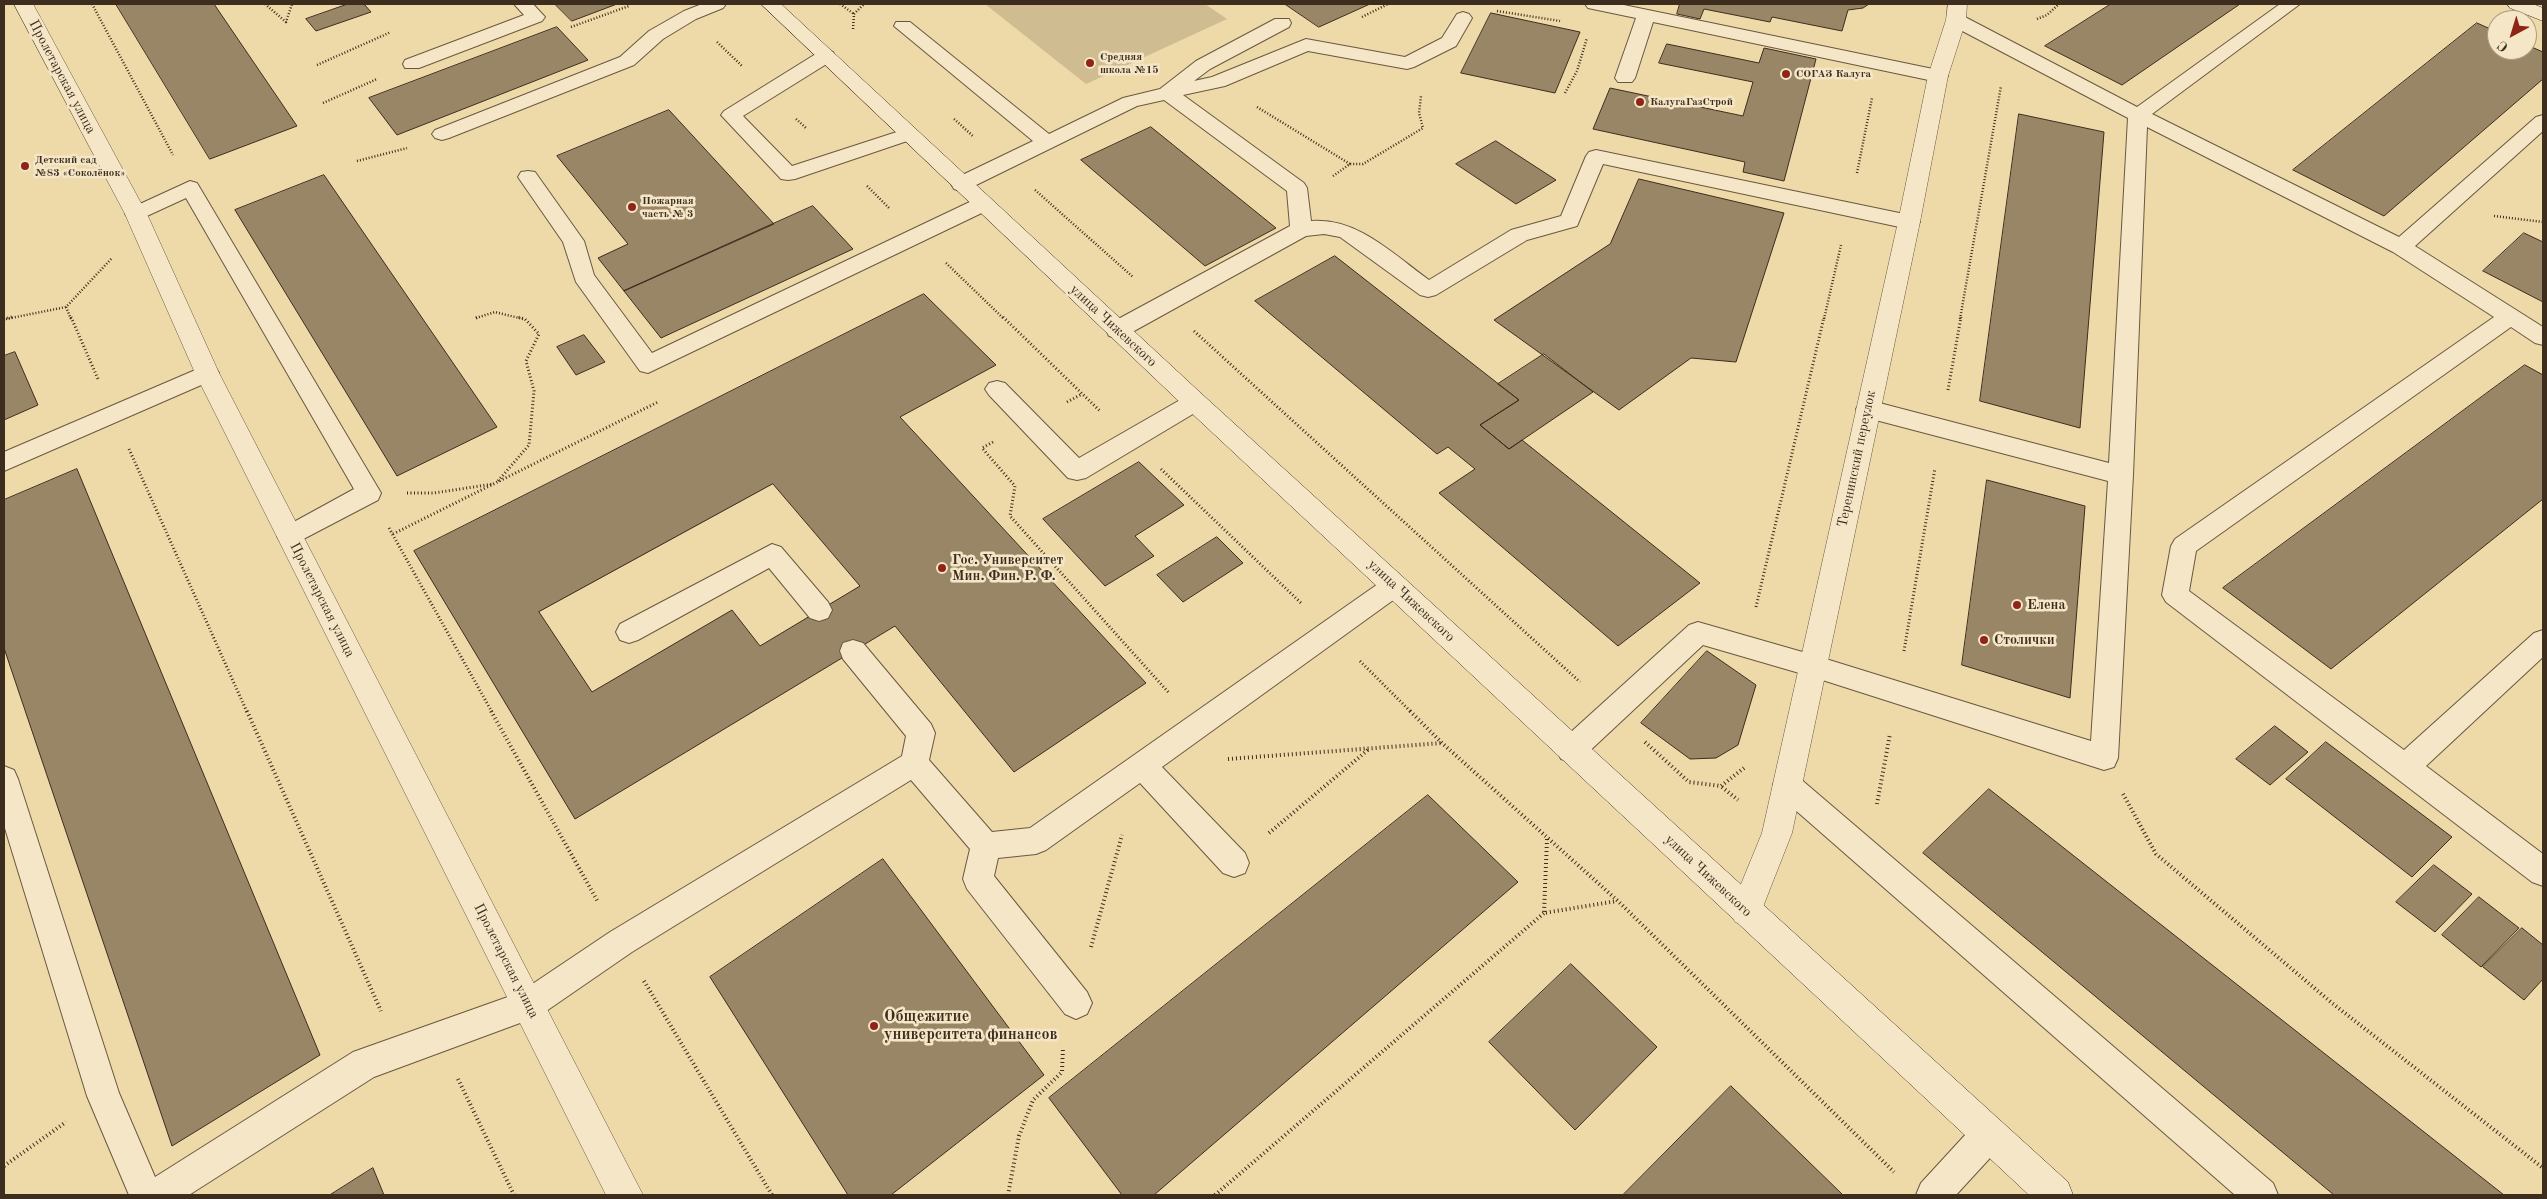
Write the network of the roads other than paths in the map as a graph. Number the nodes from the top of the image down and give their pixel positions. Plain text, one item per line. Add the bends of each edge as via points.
1 (23, 4) edge
2 (523, 4) edge
3 (717, 4) edge
4 (1594, 4) edge
5 (2291, 4) edge
6 (2516, 4) edge
7 (783, 8) edge
8 (1957, 12) edge
9 (1646, 15) junction
10 (2543, 15) edge
11 (1463, 18) road end
12 (1282, 23) dead end
13 (903, 26) dead end
14 (826, 56) junction
15 (412, 64) road end
16 (1938, 76) junction
17 (1625, 78) dead end
18 (1167, 93) junction
19 (2138, 114) junction
20 (2543, 121) edge
21 (442, 134) road end
22 (909, 134) junction
23 (1047, 142) junction
24 (528, 177) dead end
25 (961, 184) junction
26 (983, 204) junction
27 (136, 214) junction
28 (1909, 222) junction
29 (1301, 229) junction
30 (2401, 247) junction
31 (2511, 316) junction
32 (1117, 330) junction
33 (2543, 337) edge
34 (207, 373) junction
35 (997, 389) dead end
36 (1195, 402) junction
37 (1868, 409) junction
38 (4, 462) edge
39 (2121, 476) junction
40 (290, 536) junction
41 (1394, 586) junction
42 (819, 610) dead end
43 (629, 632) dead end
44 (2543, 641) edge
45 (852, 651) dead end
46 (1813, 666) junction
47 (1571, 750) junction
48 (914, 764) junction
49 (1141, 765) junction
50 (2405, 767) junction
51 (4, 779) edge
52 (1787, 785) junction
53 (986, 846) junction
54 (1234, 863) road end
55 (2543, 872) edge
56 (1746, 911) junction
57 (1076, 1003) road end
58 (528, 1005) junction
59 (1989, 1134) junction
60 (146, 1195) edge
61 (158, 1195) edge
62 (625, 1195) edge
63 (1933, 1195) edge
64 (2055, 1195) edge
65 (2262, 1195) edge

1 - 27 street, Пролетарская улица
2 - 15 lane via 536,18
3 - 21 lane via 656,35 627,61
4 - 9 lane
5 - 19 lane
6 - 10 street
7 - 14 street, улица Чижевского
8 - 16 street, Теренинский переулок
8 - 19 lane via 2007,47
9 - 16 lane
9 - 17 lane
11 - 18 lane via 1449,42 1407,63 1306,45 1218,82
12 - 18 lane via 1203,65
13 - 23 lane
14 - 22 street, улица Чижевского
14 - 22 lane via 731,115 788,174
16 - 28 street, Теренинский переулок
18 - 23 lane via 1130,102
18 - 29 lane via 1298,188
19 - 30 lane
19 - 39 lane
20 - 30 lane
22 - 25 street, улица Чижевского
23 - 25 lane
24 - 26 lane via 573,241 584,277 648,365
25 - 26 street, улица Чижевского
26 - 32 street, улица Чижевского
27 - 34 street, Пролетарская улица
27 - 40 lane via 190,188 369,493
28 - 29 lane via 1596,156 1570,221 1519,235 1428,290 1347,232 1324,227
28 - 37 street, Теренинский переулок
29 - 32 lane
30 - 31 lane
31 - 33 lane
31 - 50 lane via 2184,546 2175,595
32 - 36 street, улица Чижевского
34 - 38 lane
34 - 40 street, Пролетарская улица
35 - 36 lane via 1077,471
36 - 41 street, улица Чижевского
37 - 39 lane
37 - 46 street, Теренинский переулок
39 - 46 lane via 2104,758
40 - 58 street, Пролетарская улица
41 - 47 street, улица Чижевского
41 - 49 lane
42 - 43 lane via 772,554
44 - 50 lane
45 - 48 lane via 921,733
46 - 47 lane via 1698,633
46 - 52 street, Теренинский переулок
47 - 56 street, улица Чижевского
48 - 53 lane
48 - 58 lane via 621,942
49 - 53 lane via 1036,840
49 - 54 lane
50 - 55 lane
51 - 60 lane via 103,1096
52 - 56 street, Теренинский переулок via 1777,833
52 - 65 lane
53 - 57 lane via 978,879
56 - 59 street, улица Чижевского
58 - 61 lane via 366,1064
58 - 62 street, Пролетарская улица
59 - 63 lane
59 - 64 street, улица Чижевского

